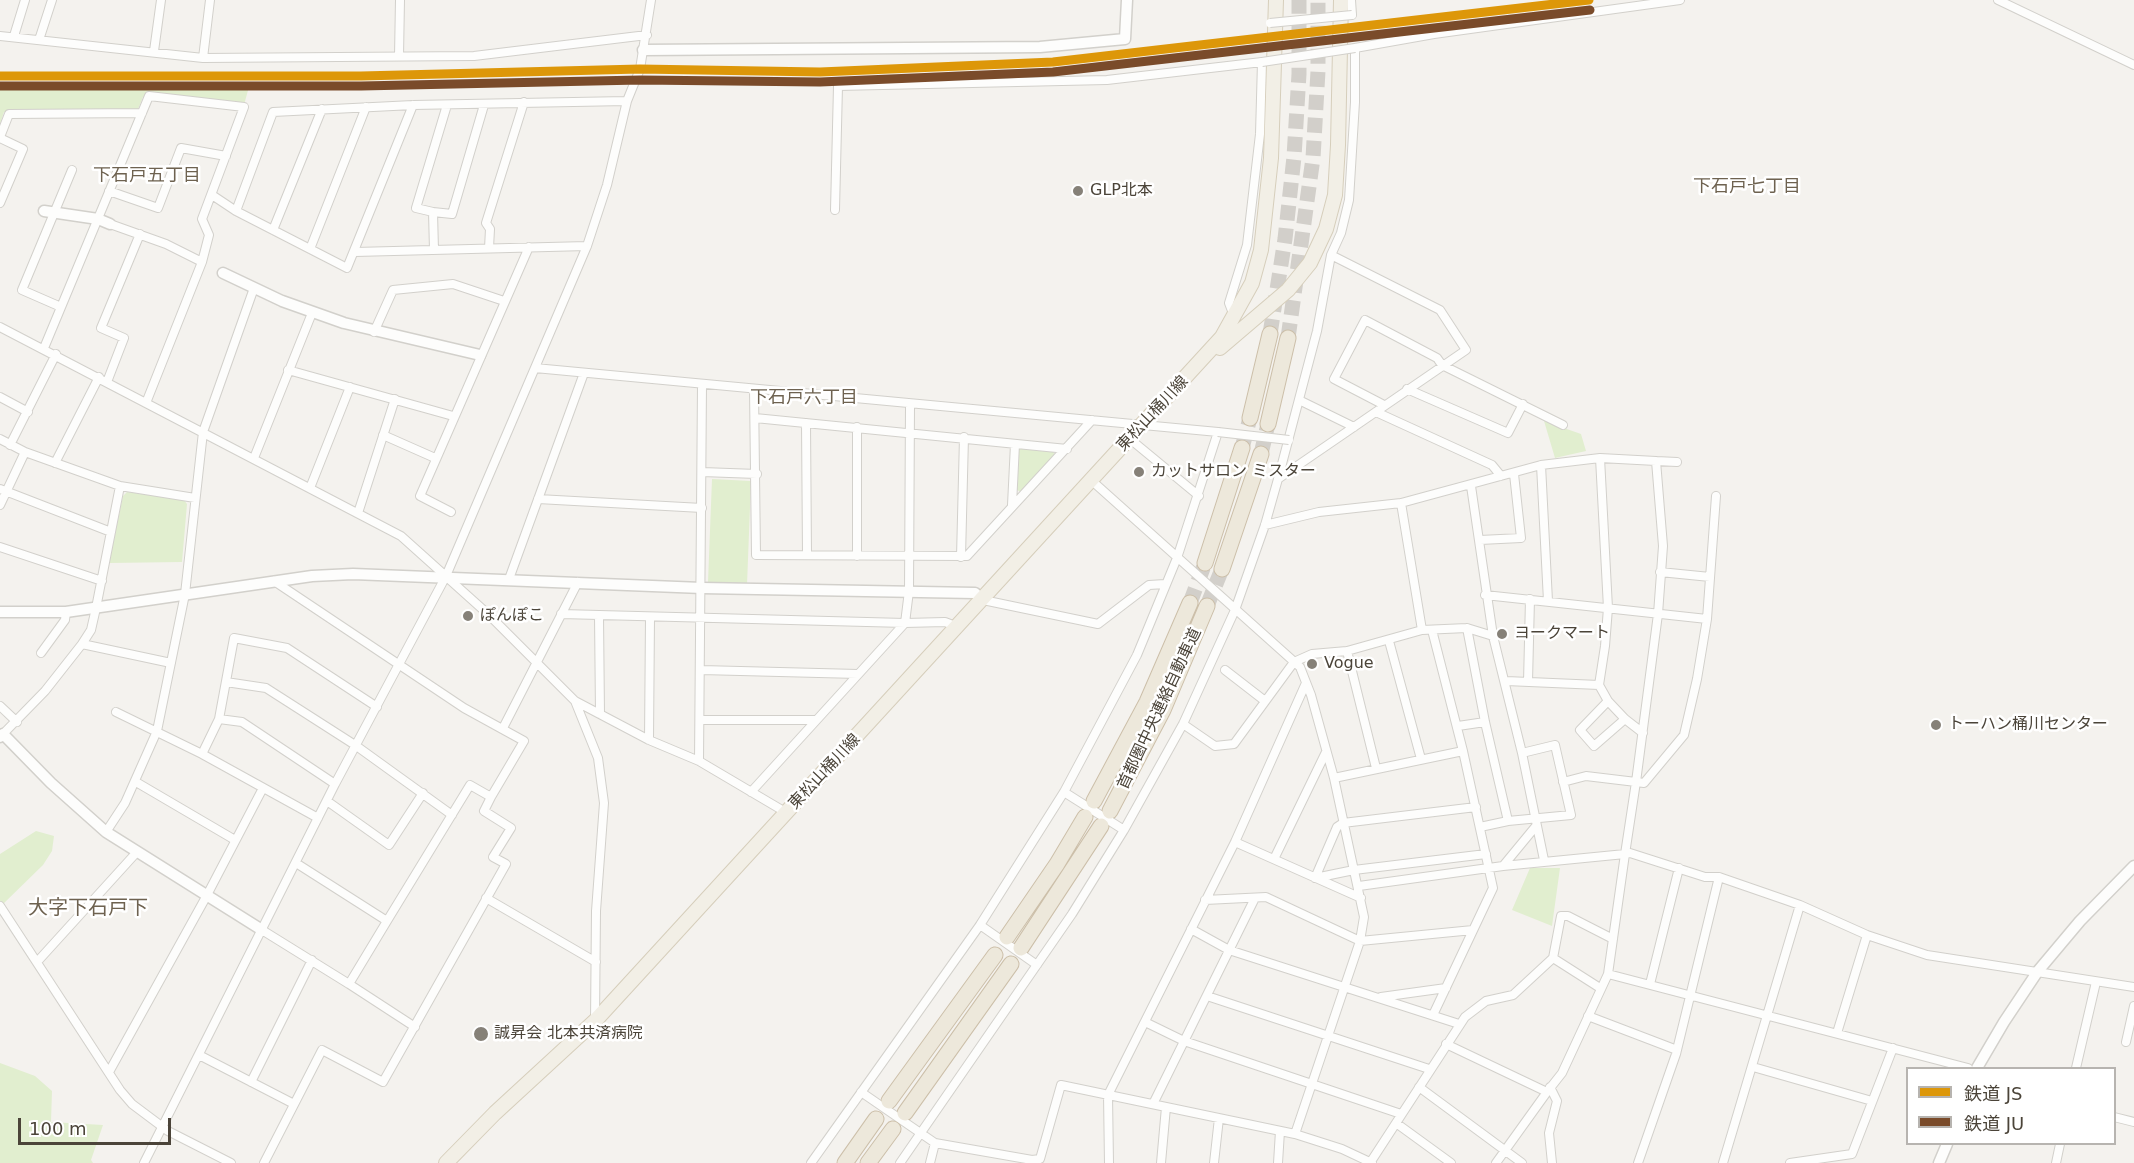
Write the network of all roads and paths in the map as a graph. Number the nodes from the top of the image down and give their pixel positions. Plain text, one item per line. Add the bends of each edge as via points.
1 (25, 0) edge
2 (52, 0) edge
3 (161, 0) edge
4 (210, 0) edge
5 (400, 0) edge
6 (651, 0) edge
7 (1127, 0) edge
8 (1270, 0) edge
9 (1276, 0) edge
10 (1341, 0) edge
11 (1351, 0) edge
12 (1680, 0) edge
13 (1998, 0) edge
14 (647, 35) junction
15 (0, 36) edge
16 (14, 36) junction
17 (39, 40) junction
18 (1354, 48) junction
19 (643, 50) junction
20 (154, 51) junction
21 (399, 56) junction
22 (203, 58) junction
23 (1262, 62) junction
24 (2134, 65) edge
25 (627, 101) junction
26 (524, 102) junction
27 (413, 105) junction
28 (447, 105) junction
29 (484, 105) junction
30 (366, 107) junction
31 (322, 109) junction
32 (142, 113) junction
33 (0, 138) edge
34 (226, 156) junction
35 (72, 170) dead end
36 (109, 192) junction
37 (212, 195) junction
38 (0, 204) edge
39 (835, 210) dead end
40 (236, 211) junction
41 (48, 212) junction
42 (434, 212) junction
43 (98, 219) junction
44 (110, 224) joint
45 (273, 230) junction
46 (140, 234) junction
47 (587, 246) junction
48 (529, 247) junction
49 (489, 248) junction
50 (310, 249) junction
51 (434, 250) junction
52 (355, 252) junction
53 (1331, 255) junction
54 (202, 262) junction
55 (223, 273) dead end
56 (254, 288) junction
57 (504, 301) junction
58 (61, 307) junction
59 (312, 313) junction
60 (1235, 317) junction
61 (0, 327) edge
62 (375, 332) junction
63 (1270, 334) tunnel mouth
64 (1288, 338) tunnel mouth
65 (44, 348) junction
66 (56, 354) junction
67 (480, 355) junction
68 (1442, 365) junction
69 (535, 368) junction
70 (288, 370) junction
71 (1193, 371) junction
72 (584, 373) junction
73 (103, 379) junction
74 (702, 385) junction
75 (350, 387) junction
76 (1407, 389) junction
77 (754, 390) junction
78 (0, 397) edge
79 (394, 399) junction
80 (1299, 400) junction
81 (146, 403) junction
82 (1523, 404) junction
83 (910, 405) junction
84 (1384, 405) junction
85 (28, 412) junction
86 (1377, 412) junction
87 (453, 416) junction
88 (755, 418) junction
89 (1250, 418) tunnel mouth
90 (1092, 420) junction
91 (806, 423) junction
92 (1144, 423) junction
93 (1268, 424) tunnel mouth
94 (1563, 425) dead end
95 (857, 427) junction
96 (1354, 427) junction
97 (203, 432) junction
98 (909, 432) junction
99 (1218, 432) junction
100 (383, 435) junction
101 (964, 437) junction
102 (0, 439) edge
103 (1130, 439) junction
104 (1289, 440) junction
105 (1015, 444) junction
106 (10, 446) junction
107 (1242, 448) tunnel mouth
108 (1067, 449) junction
109 (25, 452) junction
110 (1261, 454) tunnel mouth
111 (254, 458) junction
112 (435, 458) junction
113 (1600, 458) junction
114 (1656, 460) junction
115 (55, 462) junction
116 (1677, 462) dead end
117 (1541, 465) junction
118 (702, 472) junction
119 (757, 474) junction
120 (1514, 474) junction
121 (1501, 476) junction
122 (1278, 479) junction
123 (1091, 480) junction
124 (120, 486) junction
125 (1471, 486) junction
126 (310, 488) junction
127 (3, 490) edge
128 (1199, 496) junction
129 (1716, 496) dead end
130 (195, 498) junction
131 (538, 499) junction
132 (1401, 503) junction
133 (0, 505) edge
134 (1012, 506) junction
135 (702, 508) junction
136 (451, 512) dead end
137 (358, 513) junction
138 (1265, 525) junction
139 (111, 532) junction
140 (1480, 540) junction
141 (0, 547) edge
142 (807, 555) junction
143 (857, 556) junction
144 (909, 556) junction
145 (961, 556) junction
146 (1178, 558) junction
147 (1205, 563) tunnel mouth
148 (1222, 569) tunnel mouth
149 (1660, 572) junction
150 (446, 576) junction
151 (1710, 578) junction
152 (509, 579) junction
153 (102, 581) junction
154 (274, 581) junction
155 (578, 582) junction
156 (1165, 584) junction
157 (702, 588) junction
158 (909, 591) junction
159 (185, 594) junction
160 (1485, 595) junction
161 (1530, 599) junction
162 (983, 600) junction
163 (1548, 601) junction
164 (1190, 603) tunnel mouth
165 (1208, 606) tunnel mouth
166 (96, 608) junction
167 (1608, 608) junction
168 (1235, 610) junction
169 (0, 612) edge
170 (66, 612) junction
171 (561, 614) junction
172 (1658, 614) junction
173 (599, 616) junction
174 (650, 618) junction
175 (702, 619) junction
176 (1707, 619) junction
177 (905, 622) junction
178 (958, 627) junction
179 (1467, 628) junction
180 (1422, 630) junction
181 (1432, 630) junction
182 (1493, 636) junction
183 (1389, 641) junction
184 (82, 644) junction
185 (1347, 651) junction
186 (41, 653) dead end
187 (1294, 662) junction
188 (171, 663) junction
189 (537, 663) junction
190 (401, 665) junction
191 (701, 670) junction
192 (1225, 670) dead end
193 (858, 674) junction
194 (1506, 681) junction
195 (226, 682) junction
196 (1306, 682) junction
197 (1528, 682) junction
198 (1599, 685) junction
199 (575, 701) junction
200 (1265, 701) junction
201 (1608, 701) junction
202 (0, 706) edge
203 (377, 707) junction
204 (116, 712) dead end
205 (600, 714) junction
206 (219, 719) junction
207 (1625, 719) junction
208 (700, 720) junction
209 (816, 720) junction
210 (17, 722) junction
211 (1485, 722) junction
212 (1183, 724) junction
213 (1458, 726) junction
214 (503, 729) junction
215 (157, 731) junction
216 (1643, 732) junction
217 (2, 736) edge
218 (649, 740) junction
219 (355, 745) junction
220 (1463, 751) junction
221 (1326, 752) junction
222 (202, 753) junction
223 (1522, 753) junction
224 (1421, 759) junction
225 (699, 761) junction
226 (1376, 768) junction
227 (1334, 778) junction
228 (136, 782) junction
229 (1563, 782) junction
230 (1636, 782) junction
231 (335, 784) junction
232 (263, 788) junction
233 (751, 792) junction
234 (1064, 792) junction
235 (423, 793) junction
236 (491, 797) junction
237 (327, 801) junction
238 (1094, 801) dead end
239 (1476, 807) junction
240 (1110, 811) dead end
241 (787, 813) junction
242 (452, 815) junction
243 (1085, 817) dead end
244 (318, 818) junction
245 (1509, 820) junction
246 (1536, 822) junction
247 (1343, 823) junction
248 (1101, 826) dead end
249 (1480, 827) junction
250 (1124, 830) junction
251 (106, 832) junction
252 (235, 840) junction
253 (1235, 842) junction
254 (135, 853) junction
255 (1486, 854) junction
256 (1625, 854) junction
257 (1274, 859) junction
258 (1544, 860) junction
259 (296, 863) junction
260 (1503, 866) junction
261 (2134, 866) edge
262 (1679, 868) junction
263 (1489, 869) junction
264 (1354, 870) junction
265 (1719, 877) junction
266 (1315, 878) junction
267 (1359, 886) junction
268 (206, 897) junction
269 (486, 898) junction
270 (1255, 898) junction
271 (1361, 898) junction
272 (1205, 900) junction
273 (1800, 905) junction
274 (0, 906) edge
275 (387, 921) junction
276 (980, 925) junction
277 (1191, 929) junction
278 (262, 930) junction
279 (1473, 930) junction
280 (1868, 935) junction
281 (1007, 937) dead end
282 (1613, 939) junction
283 (1360, 941) junction
284 (1021, 948) dead end
285 (1229, 950) junction
286 (995, 955) dead end
287 (1552, 958) junction
288 (312, 960) junction
289 (37, 962) junction
290 (596, 962) junction
291 (1011, 964) dead end
292 (1037, 965) junction
293 (2038, 970) junction
294 (1608, 974) junction
295 (2096, 982) junction
296 (349, 984) junction
297 (1650, 984) junction
298 (1345, 987) junction
299 (2134, 987) edge
300 (1446, 988) junction
301 (1600, 988) junction
302 (1207, 996) junction
303 (1692, 996) junction
304 (1379, 998) junction
305 (2134, 1006) edge
306 (1433, 1015) junction
307 (1768, 1015) junction
308 (1588, 1016) junction
309 (595, 1021) junction
310 (1145, 1022) junction
311 (1459, 1024) junction
312 (415, 1027) junction
313 (1837, 1033) junction
314 (1327, 1035) junction
315 (1184, 1041) junction
316 (2126, 1042) dead end
317 (1446, 1044) junction
318 (1893, 1048) junction
319 (1677, 1050) junction
320 (199, 1055) junction
321 (1754, 1067) junction
322 (1964, 1067) edge
323 (1978, 1067) edge
324 (2076, 1067) edge
325 (1430, 1069) junction
326 (109, 1072) junction
327 (251, 1082) junction
328 (1312, 1084) junction
329 (1419, 1087) junction
330 (1549, 1090) junction
331 (861, 1092) junction
332 (1108, 1095) junction
333 (889, 1101) dead end
334 (1872, 1101) junction
335 (294, 1104) junction
336 (1153, 1104) junction
337 (1166, 1107) junction
338 (905, 1113) dead end
339 (1401, 1114) junction
340 (2116, 1117) edge
341 (1219, 1118) junction
342 (876, 1119) dead end
343 (2134, 1122) edge
344 (1396, 1123) junction
345 (163, 1127) junction
346 (893, 1129) dead end
347 (1281, 1131) junction
348 (920, 1133) junction
349 (1295, 1134) junction
350 (935, 1143) junction
351 (1946, 1145) edge
352 (2060, 1145) edge
353 (1505, 1151) junction
354 (1036, 1161) edge
355 (144, 1163) edge
356 (231, 1163) edge
357 (264, 1163) edge
358 (446, 1163) edge
359 (811, 1163) edge
360 (845, 1163) edge
361 (868, 1163) edge
362 (900, 1163) edge
363 (930, 1163) edge
364 (1109, 1163) edge
365 (1161, 1163) edge
366 (1214, 1163) edge
367 (1278, 1163) edge
368 (1371, 1163) edge
369 (1451, 1163) edge
370 (1496, 1163) edge
371 (1522, 1163) edge
372 (1552, 1163) edge
373 (1638, 1163) edge
374 (1724, 1163) edge
375 (1790, 1163) edge
376 (1940, 1163) edge
377 (2055, 1163) edge

1 - 16 street
2 - 17 street
3 - 20 street
4 - 22 street
5 - 21 street
6 - 14 street
7 - 19 street via 1125,39 1040,47
8 - 11 street, bridge via 1270,23 1352,15
9 - 60 main road, 東松山桶川線 via 1271,158 1261,250 1252,283
10 - 71 main road, 東松山桶川線 via 1335,195 1326,229 1310,263 1288,290
12 - 18 street
13 - 24 street
14 - 19 street
14 - 21 street via 505,53
15 - 16 street
16 - 17 street
17 - 20 street
18 - 23 street, bridge
18 - 53 street via 1349,200
19 - 25 street
20 - 22 street
21 - 22 street
23 - 39 street via 1107,80 838,86
23 - 60 street via 1260,134 1247,245 1229,303
25 - 26 street
25 - 47 street via 607,185
26 - 29 street
26 - 49 street via 486,223 490,229
27 - 28 street
27 - 30 street
27 - 52 street
28 - 29 street
28 - 42 street via 416,208
29 - 42 street via 453,214
30 - 31 street
30 - 50 street
31 - 40 street via 273,112
31 - 45 street
32 - 33 street via 9,114
32 - 34 street via 149,96 244,107
32 - 36 street
33 - 38 street via 23,149
34 - 36 street via 181,148 158,208
34 - 37 street
35 - 41 street
36 - 43 street
37 - 40 street
37 - 54 street via 202,219 209,235
40 - 45 street
41 - 43 street
41 - 58 street via 22,290
42 - 51 street
43 - 44 street
43 - 58 street
44 - 46 street
45 - 50 street
46 - 54 street
46 - 73 street via 101,328 124,338
47 - 48 street
47 - 69 street
48 - 49 street
48 - 57 street
49 - 51 street
50 - 52 street via 347,268
51 - 52 street
53 - 68 street via 1440,310 1466,350
53 - 80 street
54 - 81 street
55 - 56 street
56 - 59 street
56 - 97 street
57 - 62 street via 453,284 393,290
57 - 67 street
58 - 65 street
59 - 62 street
59 - 70 street
60 - 71 main road, 東松山桶川線
61 - 65 street
62 - 67 street
63 - 89 highway
64 - 93 highway
65 - 66 street
66 - 73 street
66 - 85 street
67 - 87 street
68 - 76 street
68 - 82 street
68 - 84 street via 1437,358 1365,320 1334,379
69 - 72 street
69 - 150 street
70 - 75 street
70 - 111 street
71 - 92 main road, 東松山桶川線
72 - 74 street
72 - 131 street
73 - 81 street
73 - 115 street
74 - 77 street
74 - 118 street
75 - 79 street
75 - 126 street
76 - 82 street via 1508,433
76 - 84 street
77 - 83 street
77 - 88 street
78 - 85 street
79 - 87 street
79 - 100 street
80 - 96 street
80 - 104 street
81 - 97 street
82 - 94 street
83 - 90 street
83 - 98 street
84 - 86 street
85 - 106 street
86 - 96 street
86 - 121 street via 1492,465
87 - 112 street
88 - 91 street
88 - 119 street
90 - 92 street
90 - 108 street
91 - 95 street
91 - 142 street
92 - 99 street
92 - 103 main road, 東松山桶川線
95 - 98 street
95 - 143 street
96 - 122 street
97 - 111 street
97 - 130 street
98 - 101 street
98 - 144 street
99 - 104 street, bridge
99 - 128 street
100 - 112 street
100 - 137 street
101 - 105 street
101 - 145 street
102 - 106 street
103 - 123 main road, 東松山桶川線
103 - 128 street
104 - 122 street
105 - 108 street
105 - 134 street
106 - 109 street
107 - 147 highway
108 - 134 street
109 - 115 street
109 - 127 street
110 - 148 highway
111 - 126 street
112 - 136 street via 420,496
113 - 114 street
113 - 117 street
113 - 167 street
114 - 116 street
114 - 149 street via 1663,546
115 - 124 street
117 - 120 street
117 - 163 street
118 - 119 street
118 - 135 street
119 - 142 street via 756,555
120 - 121 street
120 - 140 street via 1521,538
121 - 125 street
122 - 138 street
123 - 146 street
123 - 162 main road, 東松山桶川線
124 - 130 street
124 - 139 street
125 - 132 street
125 - 140 street
126 - 137 street
127 - 133 street
127 - 139 street
128 - 146 street
129 - 151 street
130 - 159 street
131 - 135 street
131 - 152 street
132 - 138 street via 1319,513
132 - 180 street
134 - 145 street via 967,556
135 - 157 street
137 - 150 street via 401,536
138 - 168 street
139 - 153 street
140 - 160 street
141 - 153 street
142 - 143 street
143 - 144 street
144 - 145 street
144 - 158 street
146 - 156 street
146 - 168 street
149 - 151 street
149 - 172 street
150 - 152 street
150 - 154 street via 353,574
150 - 189 street
150 - 190 street
151 - 176 street
152 - 155 street
153 - 166 street
154 - 159 street
154 - 190 street
155 - 157 street
155 - 171 street
156 - 162 street via 1149,585 1098,624
156 - 234 street via 1137,655
157 - 158 street
157 - 175 street
158 - 162 street via 975,593
158 - 177 street
159 - 166 street
159 - 188 street
160 - 161 street
160 - 182 street
161 - 163 street
161 - 197 street
162 - 178 main road, 東松山桶川線
163 - 167 street
164 - 238 highway, 首都圏中央連絡自動車道 via 1147,702
165 - 240 highway, 首都圏中央連絡自動車道 via 1163,710
166 - 170 street
166 - 184 street via 91,630
167 - 172 street
167 - 198 street
168 - 187 street
168 - 212 street
169 - 170 street
170 - 186 street via 65,620
171 - 173 street
171 - 189 street
172 - 176 street
172 - 216 street
173 - 174 street
173 - 205 street
174 - 175 street
174 - 218 street
175 - 177 street
175 - 191 street
176 - 230 street via 1684,735 1644,783
177 - 178 street via 945,622
177 - 193 street
178 - 241 main road, 東松山桶川線
179 - 181 street
179 - 182 street
179 - 211 street
180 - 181 street
180 - 183 street
181 - 213 street
182 - 194 street
183 - 185 street
183 - 224 street
184 - 188 street
184 - 210 street
185 - 187 street via 1312,654
185 - 226 street
187 - 196 street
187 - 200 street
188 - 215 street
189 - 199 street
189 - 214 street
190 - 203 street
190 - 214 street
191 - 193 street
191 - 208 street
192 - 200 street
193 - 209 street
194 - 197 street
194 - 223 street
195 - 203 street via 234,638 287,648
195 - 206 street
195 - 219 street via 266,688
196 - 221 street
196 - 253 street
197 - 198 street
198 - 201 street
199 - 205 street
199 - 290 street via 598,758 604,803
200 - 212 street via 1234,744 1215,746
201 - 207 street
201 - 207 street via 1580,730 1594,746
202 - 210 street
203 - 219 street
204 - 215 street
205 - 218 street
206 - 222 street
206 - 231 street via 242,722
207 - 216 street
208 - 209 street
208 - 225 street
209 - 233 street
210 - 217 street
211 - 213 street
211 - 245 street
212 - 250 street
213 - 220 street
214 - 236 street via 524,741
215 - 222 street
215 - 228 street
216 - 230 street
217 - 251 street
218 - 225 street
219 - 231 street
219 - 235 street
220 - 224 street
220 - 239 street
221 - 227 street
221 - 257 street
222 - 232 street
223 - 229 street via 1555,745
223 - 246 street
224 - 226 street
225 - 233 street
226 - 227 street
227 - 247 street
228 - 251 street
228 - 252 street
229 - 230 street via 1586,776
229 - 246 street via 1571,815
230 - 256 street
231 - 237 street
232 - 244 street
232 - 252 street
233 - 241 street
234 - 250 street
234 - 276 street
235 - 237 street via 389,844
235 - 242 street
236 - 242 street via 470,785
236 - 269 street via 484,811 512,828 493,857 506,864
237 - 244 street
239 - 247 street
239 - 249 street
241 - 309 main road, 東松山桶川線
242 - 275 street
243 - 281 highway
244 - 259 street
245 - 246 street
245 - 249 street
246 - 258 street
246 - 260 street
247 - 264 street
247 - 266 street via 1337,827
248 - 284 highway
249 - 255 street
250 - 292 street
251 - 254 street
252 - 268 street
253 - 257 street
253 - 272 street
254 - 268 street
254 - 289 street
255 - 263 street
255 - 264 street
256 - 258 street
256 - 262 street
256 - 282 street
257 - 266 street
258 - 260 street
259 - 275 street
259 - 278 street
260 - 263 street
261 - 293 street
262 - 265 street via 1705,877
262 - 297 street
263 - 267 street
263 - 279 street via 1493,888
264 - 266 street
264 - 267 street
265 - 273 street
265 - 303 street
266 - 271 street
267 - 271 street
268 - 278 street
268 - 326 street
269 - 290 street
269 - 312 street
270 - 272 street
270 - 283 street via 1266,897
270 - 285 street
271 - 283 street via 1364,916
272 - 277 street
273 - 280 street
273 - 307 street
274 - 289 street
275 - 296 street
276 - 292 street
276 - 331 street
277 - 285 street
277 - 310 street
278 - 288 street
278 - 320 street
279 - 283 street
279 - 300 street
280 - 293 street via 1927,955
280 - 313 street
282 - 287 street via 1561,916
282 - 294 street
283 - 298 street
285 - 298 street
285 - 302 street
286 - 333 highway
287 - 301 street
287 - 311 street via 1512,995 1486,1001
288 - 296 street
288 - 327 street
289 - 326 street
290 - 309 street
291 - 338 highway
292 - 348 street
293 - 295 street
293 - 323 street
294 - 297 street
294 - 301 street
295 - 299 street
295 - 324 street
296 - 312 street
297 - 303 street
298 - 304 street
298 - 314 street
300 - 304 street
300 - 306 street
301 - 308 street
302 - 314 street
302 - 315 street
303 - 307 street
303 - 319 street
304 - 306 street
305 - 316 street
306 - 311 street
307 - 313 street
307 - 321 street
308 - 319 street
308 - 330 street via 1562,1073
309 - 358 main road, 東松山桶川線
310 - 315 street
310 - 332 street
311 - 317 street
312 - 335 street via 383,1082 322,1050
313 - 318 street
314 - 325 street
314 - 328 street
315 - 328 street
315 - 336 street
317 - 325 street
317 - 330 street
318 - 322 street
318 - 334 street
319 - 373 street
320 - 327 street
320 - 345 street
321 - 334 street
321 - 374 street
325 - 329 street
326 - 345 street via 132,1104
327 - 335 street
328 - 339 street
328 - 349 street
329 - 339 street
329 - 353 street
330 - 353 street
330 - 372 street via 1557,1101 1549,1133
331 - 348 street
331 - 359 street
332 - 336 street
332 - 354 street via 1061,1085
332 - 364 street
334 - 375 street via 1852,1154
335 - 357 street
336 - 337 street
337 - 341 street
337 - 365 street
339 - 344 street
340 - 343 street
341 - 347 street
341 - 366 street
342 - 360 highway
344 - 368 street
344 - 369 street
345 - 355 street
345 - 356 street
346 - 361 highway
347 - 349 street
347 - 367 street
348 - 350 street
348 - 362 street
349 - 368 street
350 - 354 street
350 - 363 street
351 - 376 street
352 - 377 street
353 - 370 street
353 - 371 street

